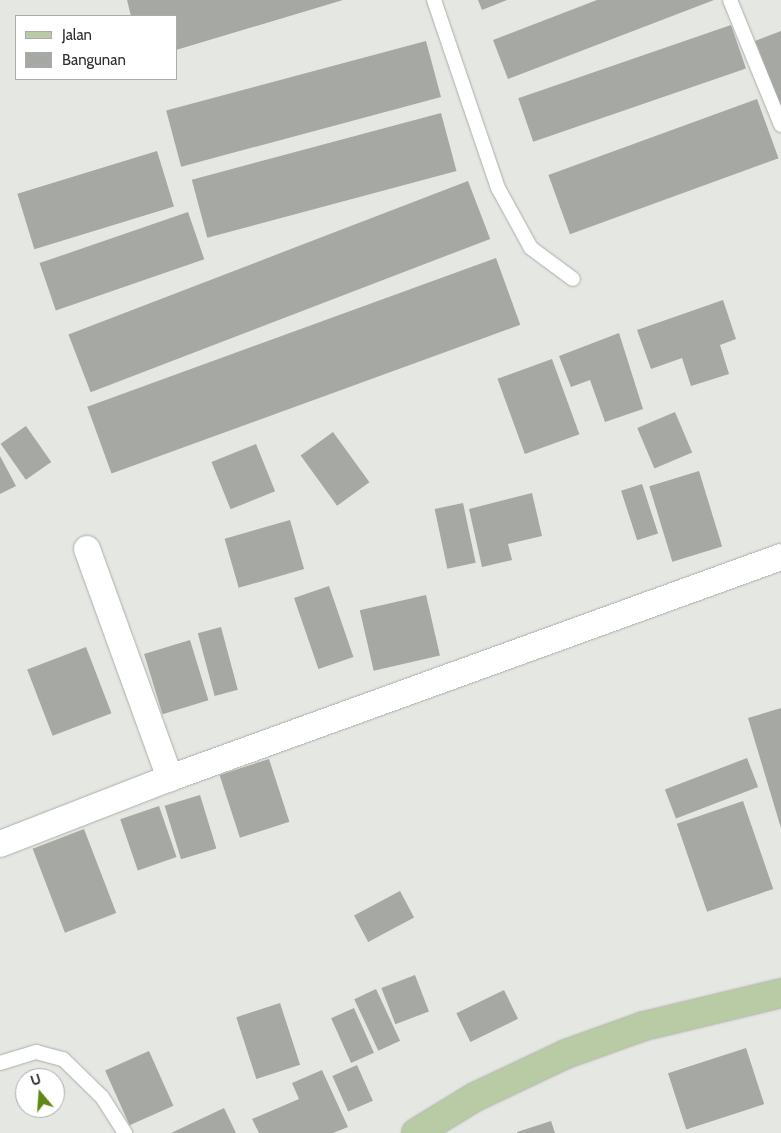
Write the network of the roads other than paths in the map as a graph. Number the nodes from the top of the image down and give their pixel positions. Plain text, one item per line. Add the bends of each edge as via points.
1 (434, 0) edge
2 (730, 0) edge
3 (781, 125) edge
4 (573, 279) dead end
5 (87, 549) dead end
6 (781, 557) edge
7 (170, 778) junction
8 (0, 844) edge
9 (781, 993) edge
10 (0, 1063) edge
11 (125, 1133) edge
12 (416, 1133) edge

1 - 4 lane via 505,203 531,248
2 - 3 lane
5 - 7 street
6 - 7 street
7 - 8 street
9 - 12 main road via 644,1026 566,1054 475,1097
10 - 11 lane via 36,1052 63,1059 102,1097

